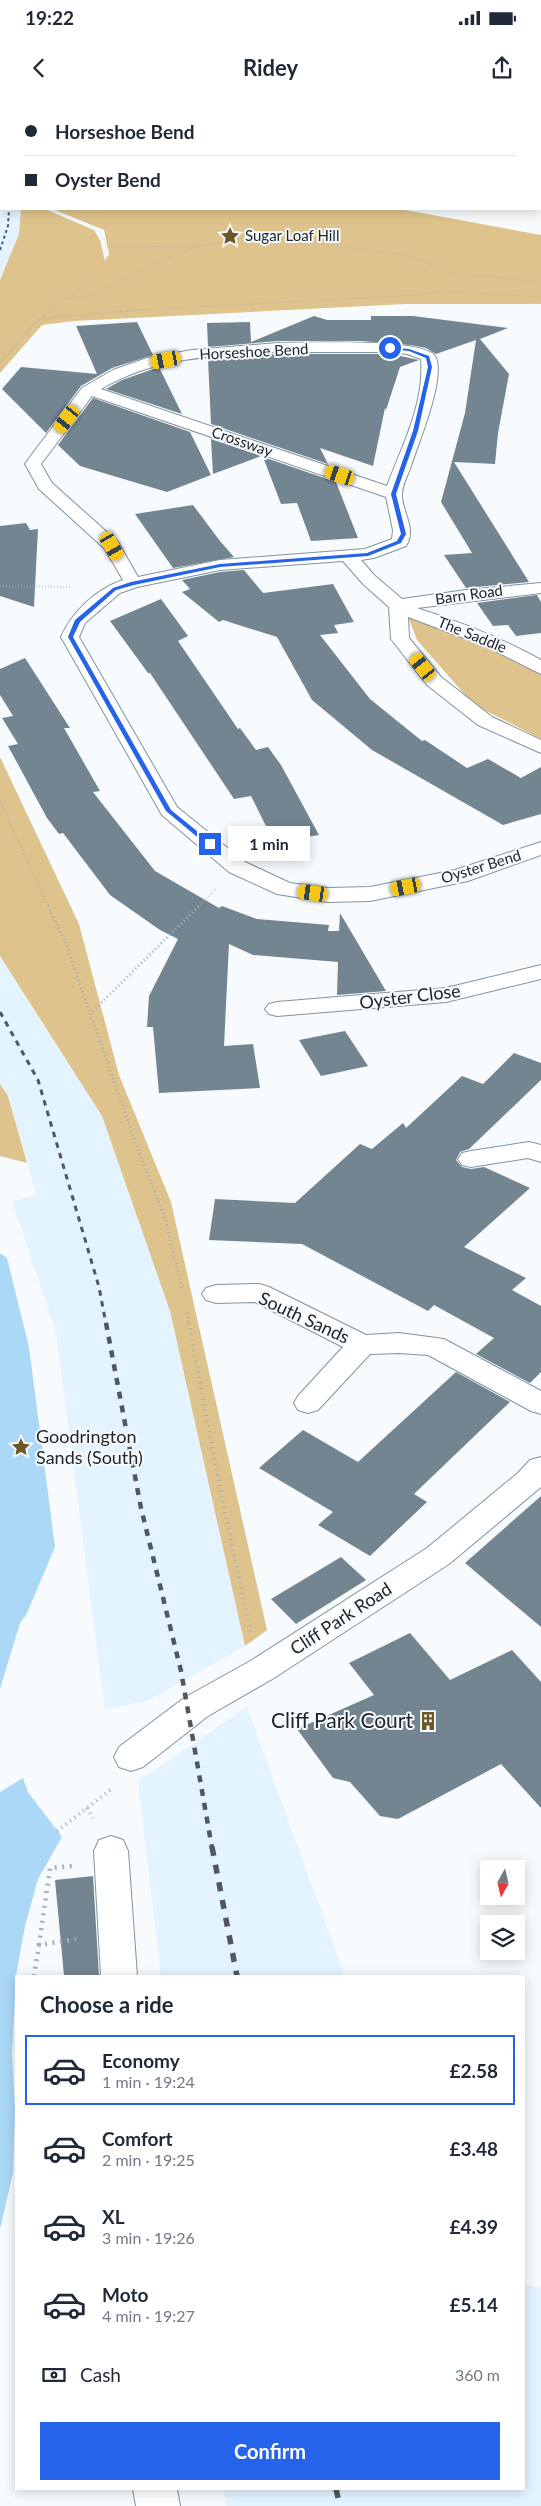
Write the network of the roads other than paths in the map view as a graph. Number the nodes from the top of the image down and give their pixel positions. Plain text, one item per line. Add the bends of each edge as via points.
1 (89, 390) junction
2 (394, 494) junction
3 (348, 556) junction
4 (124, 586) junction
5 (541, 588) edge
6 (399, 607) junction
7 (541, 668) edge
8 (541, 747) edge
9 (541, 848) edge
10 (541, 972) edge
11 (277, 1009) dead end
12 (541, 1154) edge
13 (471, 1159) dead end
14 (216, 1294) dead end
15 (362, 1345) junction
16 (308, 1402) dead end
17 (541, 1404) edge
18 (541, 1468) edge
19 (131, 1757) dead end
20 (112, 1852) dead end
21 (119, 1975) edge
22 (156, 2490) edge
23 (158, 2506) edge

1 - 2 street, Crossway
1 - 2 street, Horseshoe Bend via 113,375 151,363 214,351 269,348 409,350 428,357 430,367 416,431
1 - 4 street, Horseshoe Bend via 33,464 45,486 112,546
2 - 3 street via 403,534 400,542 368,554
3 - 4 street, Oyster Bend via 220,565
3 - 6 street, The Saddle
4 - 9 street, Oyster Bend via 77,621 70,637 169,811 237,867 285,889 328,896 370,894 460,876
5 - 6 street, Barn Road via 466,595
6 - 7 street, The Saddle via 454,626 516,653
6 - 8 street via 400,639 434,681 486,721
10 - 11 street, Oyster Close via 446,995
12 - 13 street via 529,1150
14 - 15 street, South Sands via 260,1293
15 - 16 street, South Sands
15 - 17 street, South Sands via 399,1343 434,1346
18 - 19 street, Cliff Park Road via 438,1556 263,1669 196,1706
20 - 21 street
22 - 23 street

